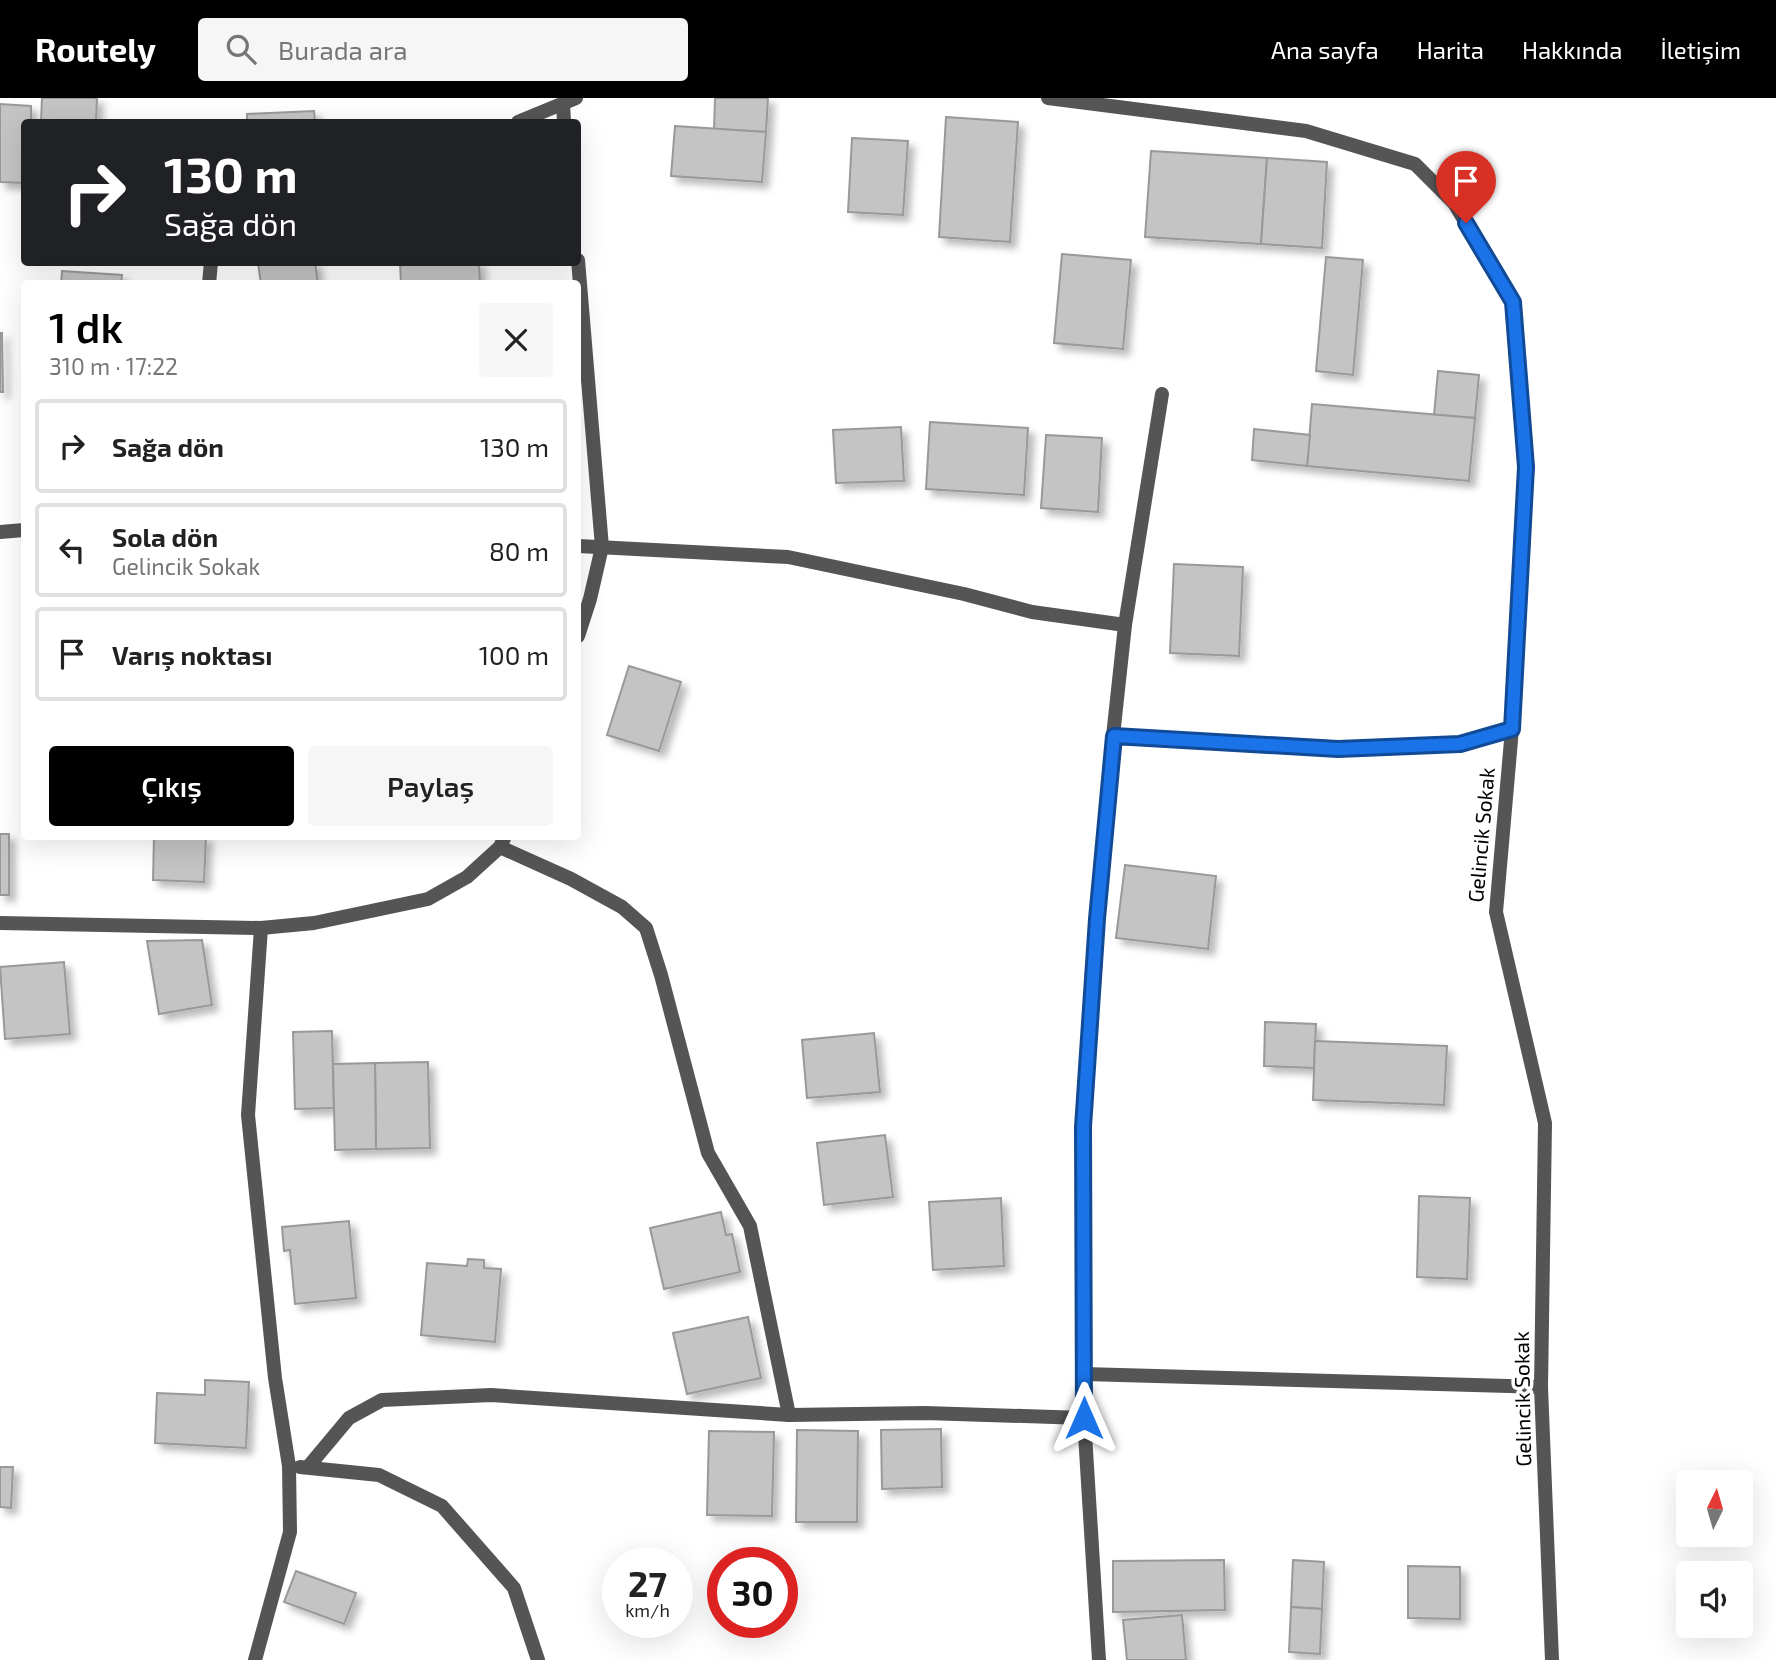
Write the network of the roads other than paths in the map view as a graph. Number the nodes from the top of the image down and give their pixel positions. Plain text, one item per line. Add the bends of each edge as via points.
1 (1048, 98) edge
2 (569, 101) edge
3 (525, 119) edge
4 (565, 119) edge
5 (581, 297) edge
6 (1162, 394) dead end
7 (21, 530) edge
8 (0, 532) edge
9 (581, 546) edge
10 (602, 547) junction
11 (1125, 625) junction
12 (581, 627) edge
13 (1512, 729) junction
14 (1114, 736) junction
15 (503, 842) edge
16 (0, 923) edge
17 (261, 928) junction
18 (1084, 1374) junction
19 (1541, 1387) junction
20 (789, 1415) junction
21 (1084, 1418) junction
22 (289, 1465) junction
23 (308, 1467) junction
24 (255, 1660) edge
25 (538, 1660) edge
26 (1099, 1660) edge
27 (1552, 1660) edge

1 - 13 street, Gelincik Sokak via 1306,131 1415,164 1454,203 1513,302 1526,467
2 - 3 street
2 - 4 street
5 - 10 street
6 - 11 street
7 - 8 street
9 - 10 street
10 - 11 street via 788,557 1031,611
10 - 12 street
11 - 14 street
13 - 14 street via 1460,744 1338,749
13 - 19 street, Gelincik Sokak via 1496,912 1545,1123
14 - 18 street via 1083,1127
15 - 17 street via 467,877 428,899 314,923
15 - 20 street via 622,907 646,928 708,1153 750,1226
16 - 17 street
17 - 22 street via 248,1115 275,1378
18 - 19 street
18 - 21 street
19 - 27 street, Gelincik Sokak
20 - 21 street
20 - 23 street via 491,1395 382,1400 349,1418
21 - 26 street
22 - 23 street
22 - 24 street via 290,1532
23 - 25 street via 379,1475 442,1506 514,1588

